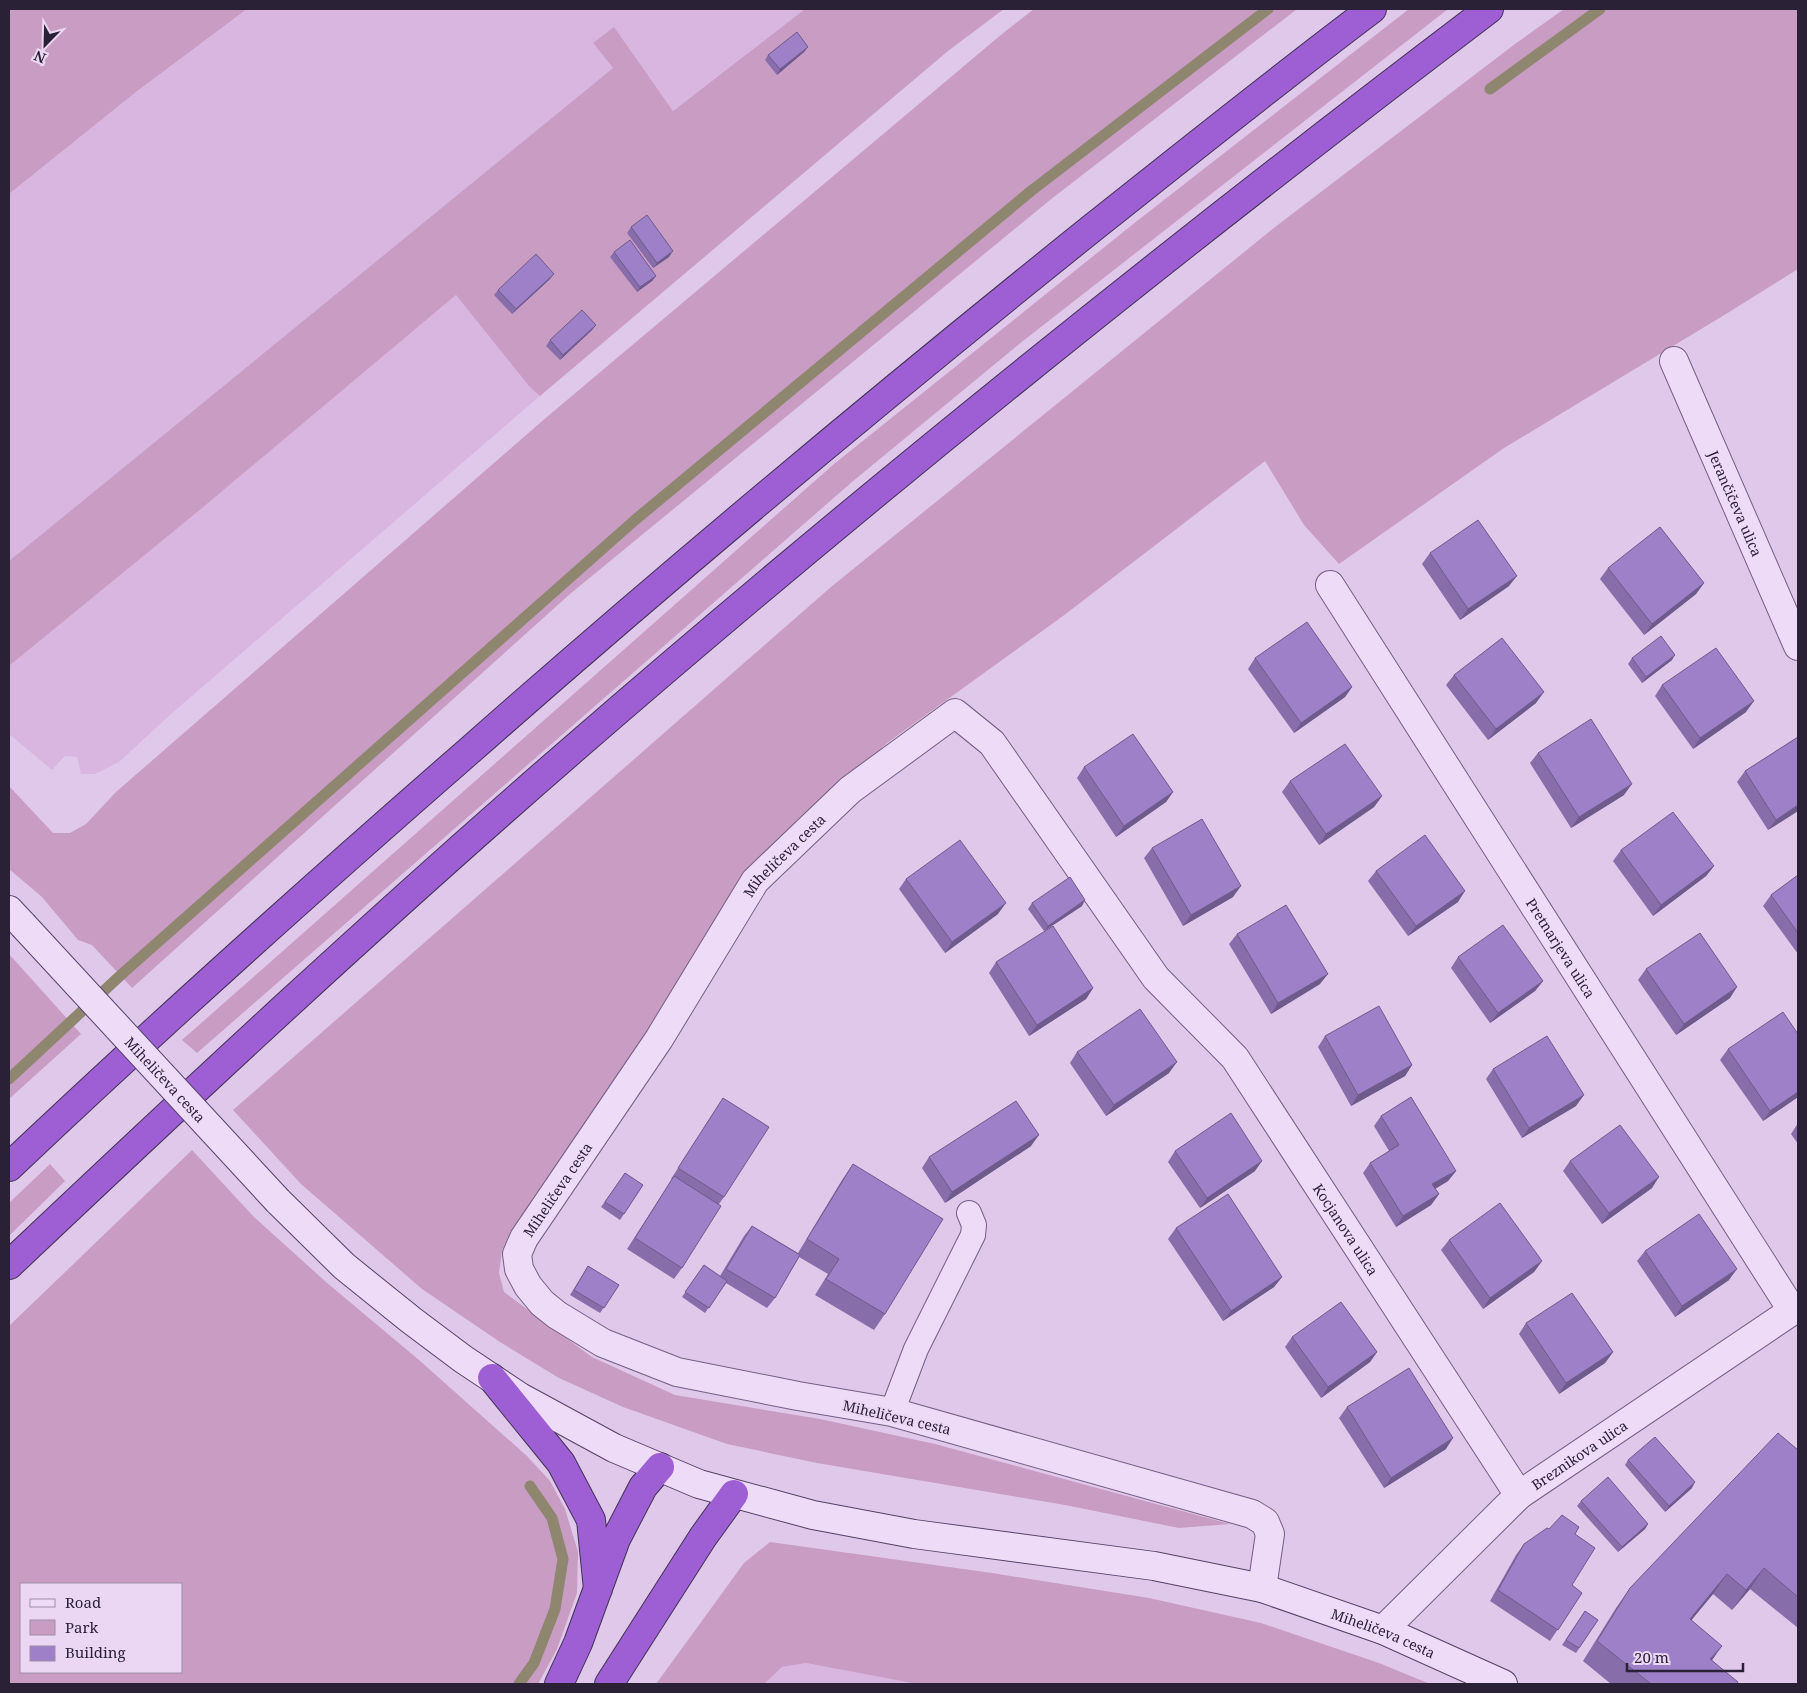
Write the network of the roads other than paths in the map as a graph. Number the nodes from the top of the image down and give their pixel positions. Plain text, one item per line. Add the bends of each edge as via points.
1 (1372, 9) edge
2 (1489, 9) edge
3 (1674, 361) dead end
4 (1330, 585) dead end
5 (1798, 646) edge
6 (16, 918) edge
7 (1156, 978) joint
8 (9, 1167) edge
9 (969, 1213) dead end
10 (9, 1265) edge
11 (1795, 1308) edge
12 (492, 1378) junction
13 (892, 1412) junction
14 (660, 1467) junction
15 (734, 1494) junction
16 (1519, 1495) junction
17 (1262, 1588) junction
18 (598, 1589) junction
19 (1382, 1630) junction
20 (559, 1684) edge
21 (608, 1684) edge
22 (1503, 1684) edge

1 - 8 highway via 1030,278 702,548 303,896
2 - 10 highway via 1058,344 737,610 421,884 258,1031
3 - 5 street, Jerančičeva ulica
4 - 11 street, Pretnarjeva ulica
6 - 12 street, Miheličeva cesta, bridge via 278,1201 344,1266 382,1298
7 - 13 street, Miheličeva cesta via 992,743 955,713 850,790 755,881 658,1039 524,1238 517,1254 519,1269 528,1286 557,1315 603,1343 677,1372
7 - 16 street, Kocjanova ulica via 1235,1058
9 - 13 lane via 974,1225 973,1235 916,1350
11 - 16 street, Breznikova ulica
12 - 14 street, Miheličeva cesta via 520,1397 614,1448
12 - 18 highway via 561,1464 590,1520
13 - 17 street, Miheličeva cesta via 1252,1514 1265,1522 1270,1534
14 - 15 street, Miheličeva cesta via 698,1484
14 - 18 highway via 630,1510
15 - 17 street, Miheličeva cesta via 813,1515 905,1532 1154,1566
15 - 21 highway
16 - 19 street, Breznikova ulica
17 - 19 street, Miheličeva cesta
18 - 20 highway
19 - 22 street, Miheličeva cesta

